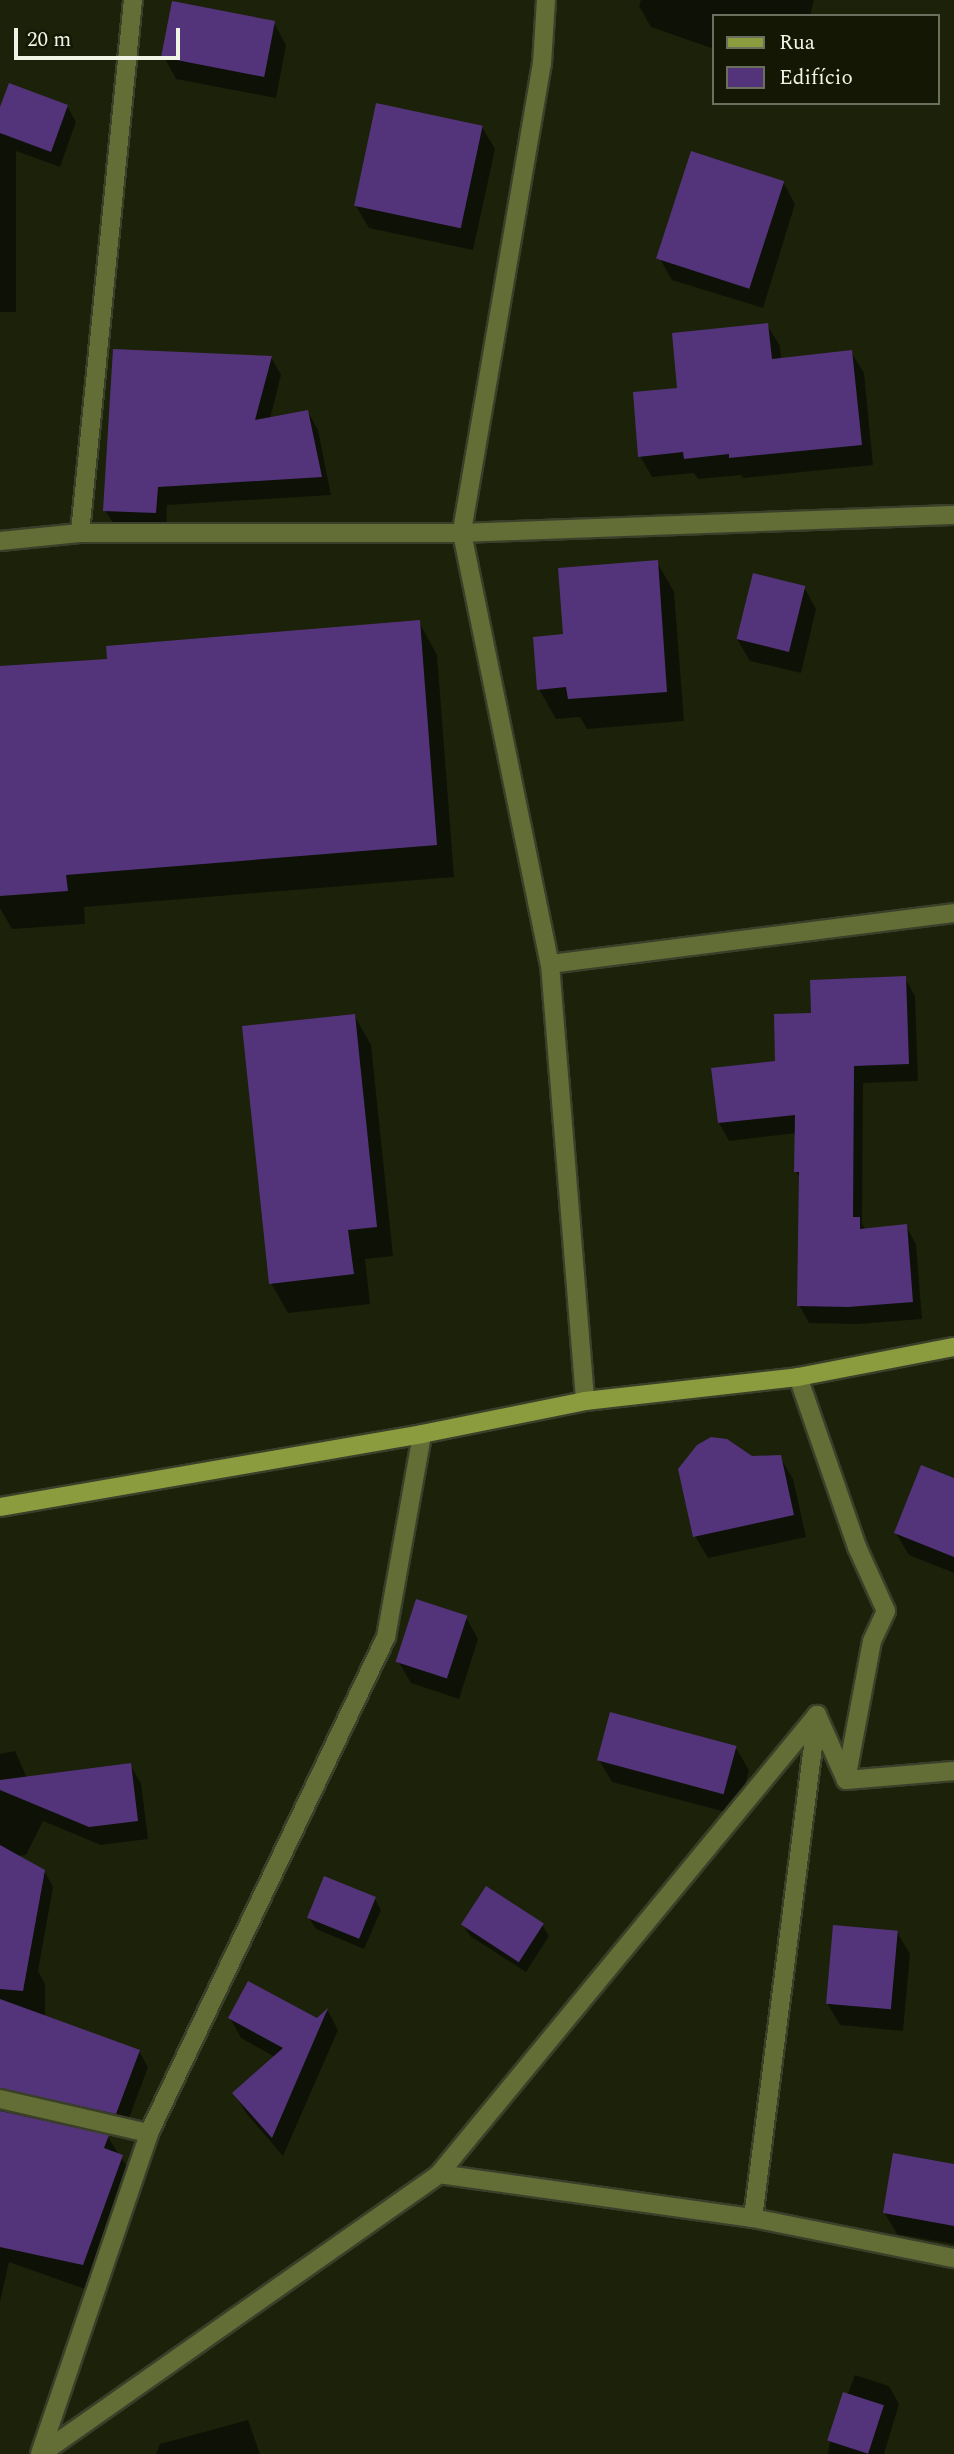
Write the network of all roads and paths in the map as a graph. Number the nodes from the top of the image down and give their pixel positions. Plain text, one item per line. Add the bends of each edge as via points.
1 (133, 0) edge
2 (546, 0) edge
3 (954, 515) edge
4 (80, 533) junction
5 (462, 533) junction
6 (0, 541) edge
7 (954, 913) edge
8 (550, 964) junction
9 (954, 1347) edge
10 (798, 1377) junction
11 (585, 1401) junction
12 (422, 1434) junction
13 (0, 1507) edge
14 (817, 1715) junction
15 (954, 1771) edge
16 (846, 1780) junction
17 (0, 2098) edge
18 (149, 2133) junction
19 (439, 2174) junction
20 (752, 2218) junction
21 (954, 2258) edge
22 (40, 2454) edge

1 - 4 street
2 - 5 street via 542,64
3 - 5 street
4 - 5 street
4 - 6 street
5 - 8 street
7 - 8 street
8 - 11 street
9 - 10 street
10 - 11 street
10 - 16 street via 857,1548 887,1611 872,1641
11 - 12 street
12 - 13 street
12 - 18 street via 386,1637
14 - 16 street
14 - 19 street
14 - 20 street
15 - 16 street
17 - 18 street
18 - 22 street
19 - 20 street
19 - 22 street
20 - 21 street

